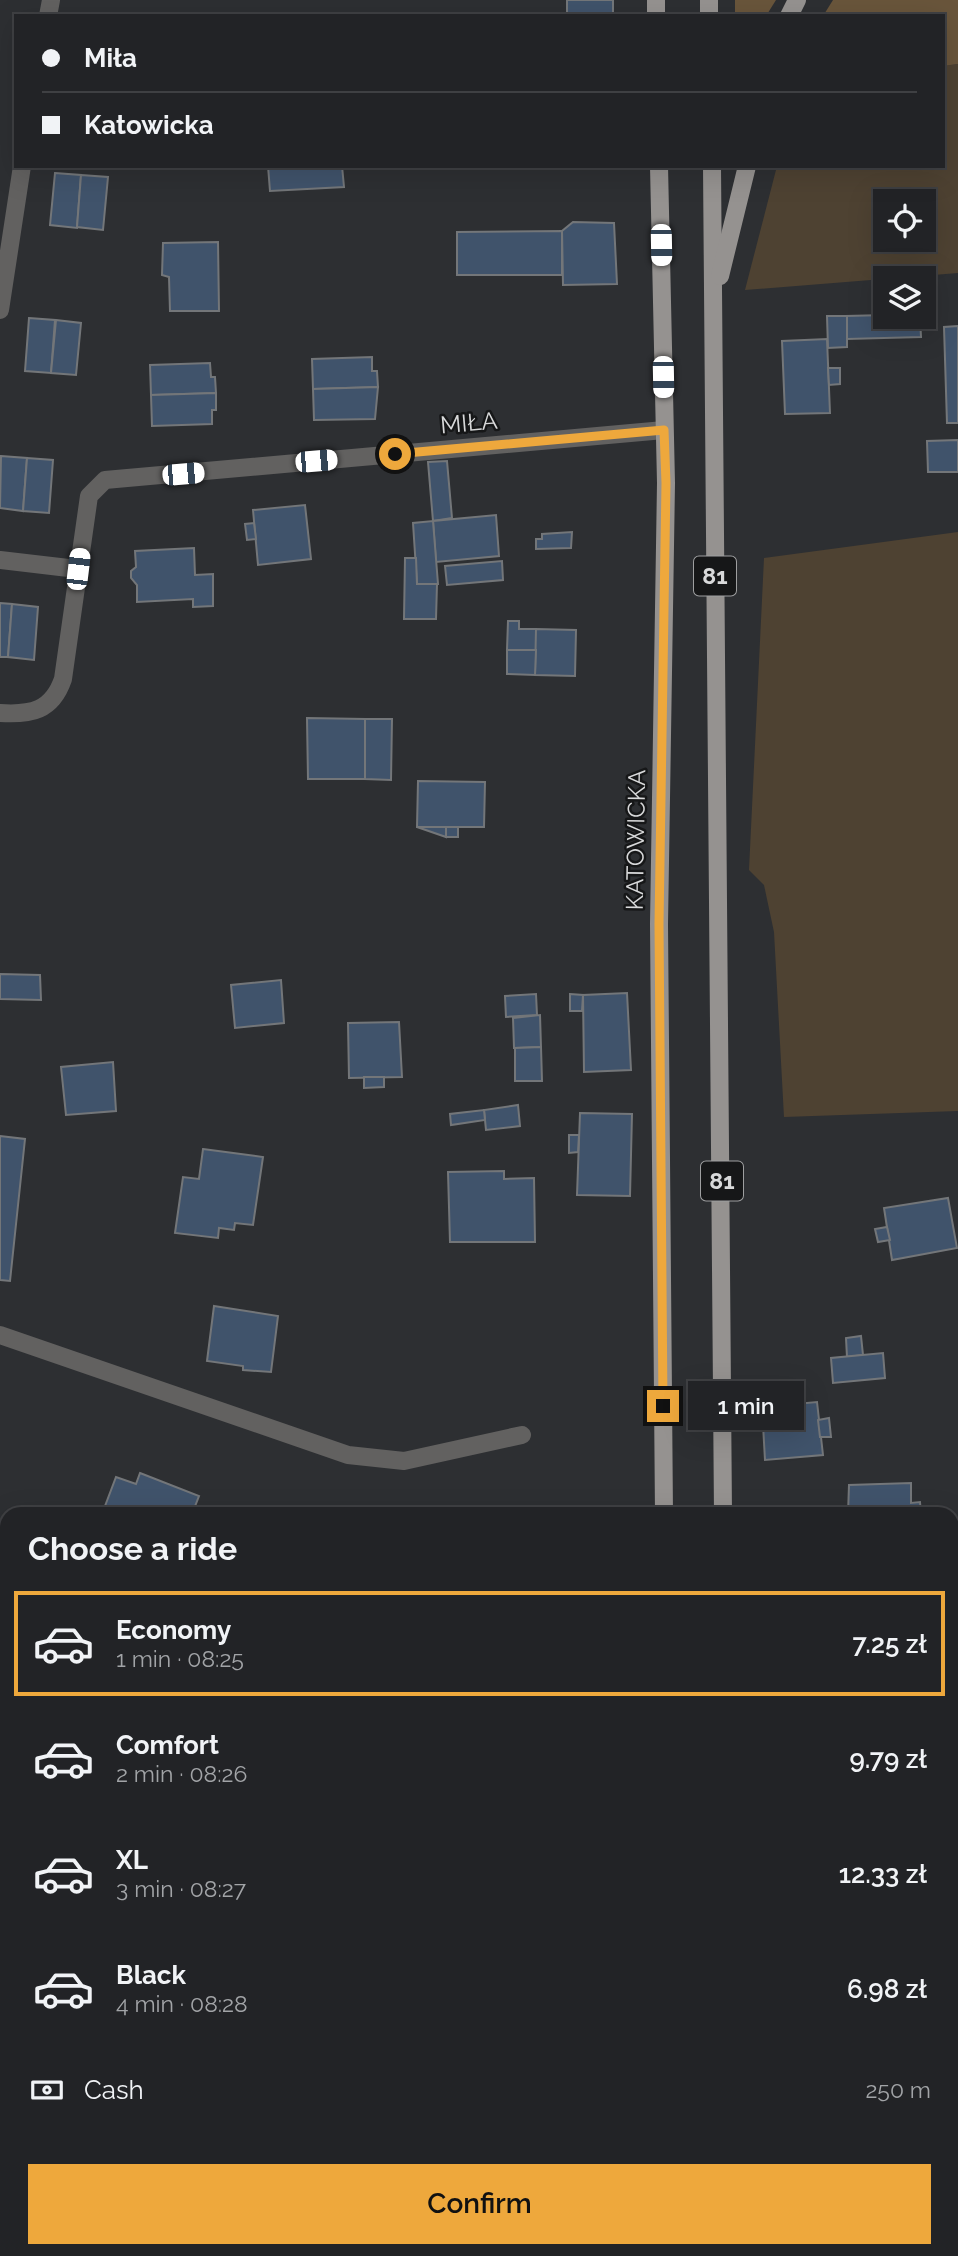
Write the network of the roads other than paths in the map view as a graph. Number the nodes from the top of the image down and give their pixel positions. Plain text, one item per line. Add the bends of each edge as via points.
1 (22, 168) edge
2 (659, 168) edge
3 (712, 168) edge
4 (747, 168) edge
5 (714, 303) junction
6 (0, 310) edge
7 (664, 430) junction
8 (0, 560) edge
9 (78, 569) junction
10 (0, 713) edge
11 (0, 1335) edge
12 (522, 1435) dead end
13 (664, 1507) edge
14 (723, 1507) edge

1 - 6 street
2 - 7 main road, KATOWICKA / 81
3 - 5 main road, 81
4 - 5 main road
5 - 14 main road, 81
7 - 9 street, MIŁA via 105,480 89,496
7 - 13 main road, KATOWICKA / 81 via 659,924
8 - 9 street
9 - 10 street, MIŁA via 57,696 22,714
11 - 12 street via 348,1455 404,1461

